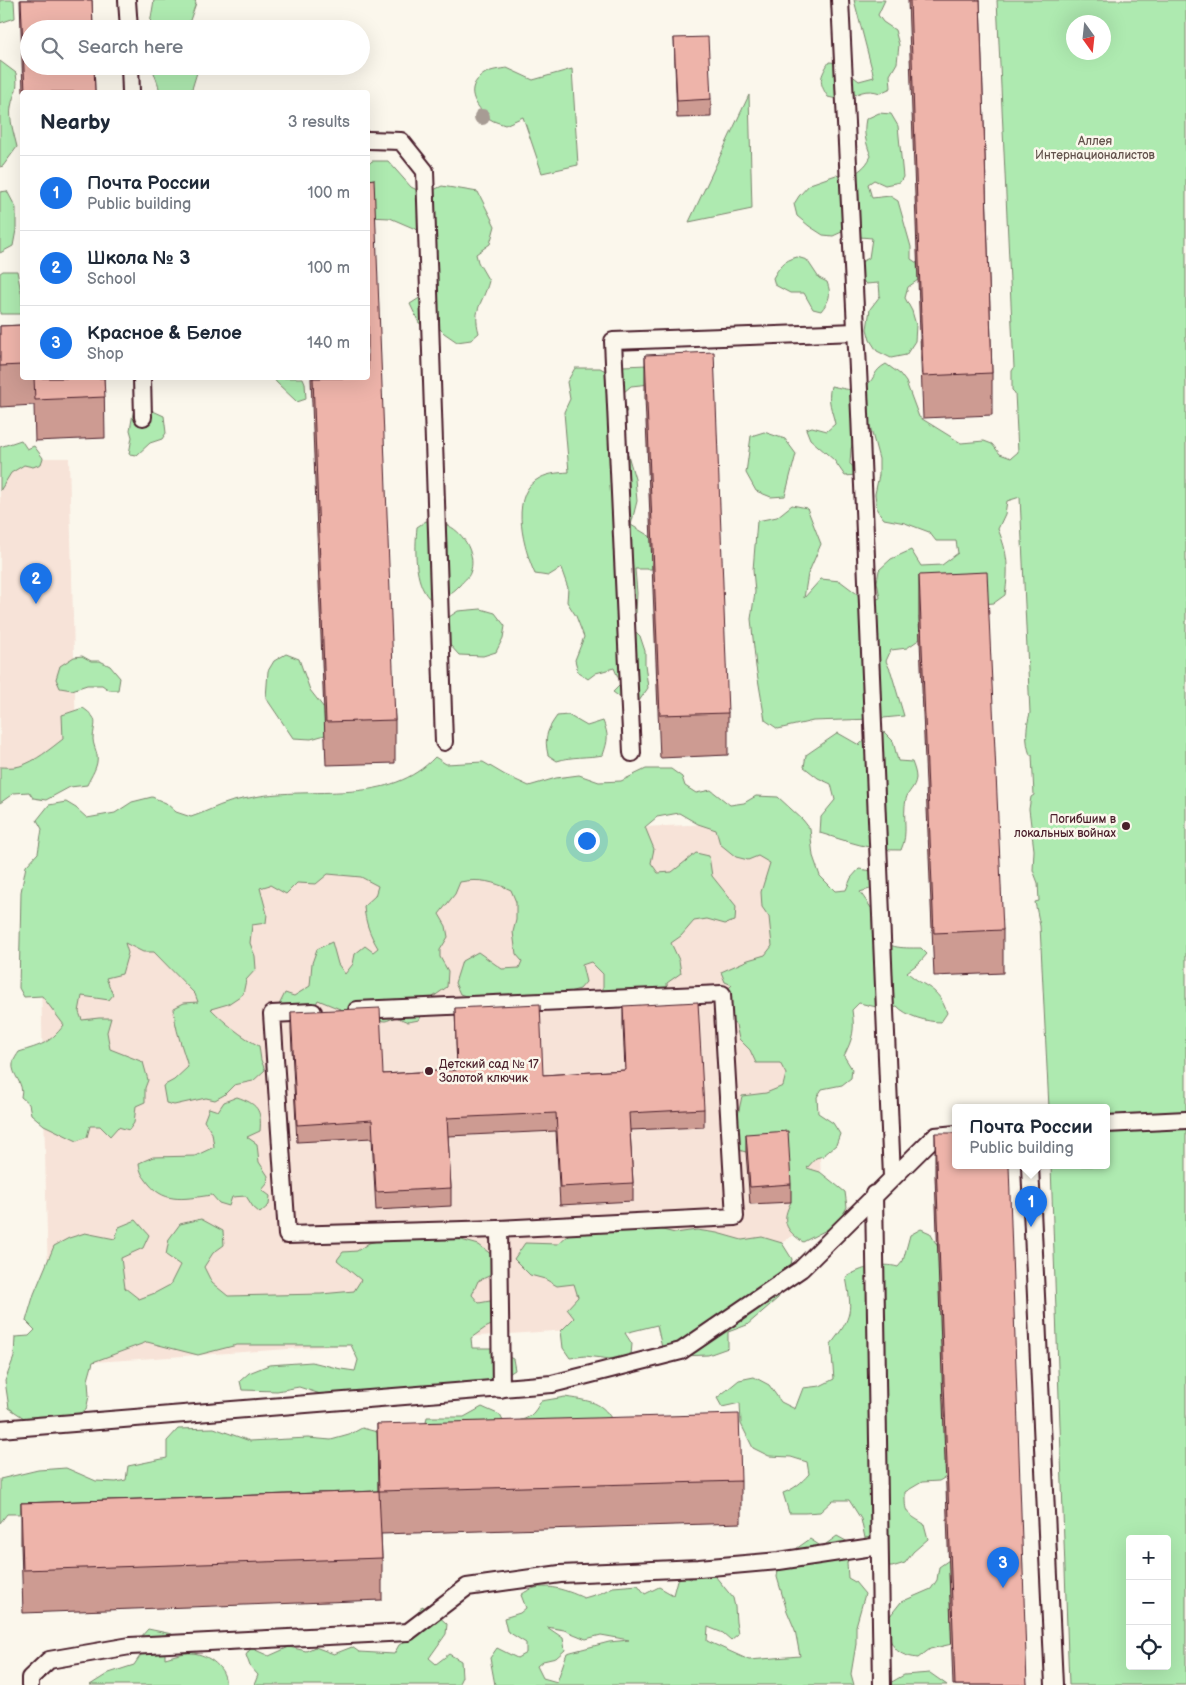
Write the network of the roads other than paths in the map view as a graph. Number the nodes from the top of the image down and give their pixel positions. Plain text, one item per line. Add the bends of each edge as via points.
1 (127, 0) edge
2 (840, 0) edge
3 (128, 20) edge
4 (130, 75) edge
5 (131, 90) edge
6 (370, 140) edge
7 (856, 332) junction
8 (142, 380) edge
9 (143, 417) dead end
10 (444, 742) dead end
11 (632, 753) dead end
12 (1186, 1120) edge
13 (1110, 1124) edge
14 (952, 1134) edge
15 (1030, 1169) edge
16 (892, 1177) junction
17 (874, 1194) junction
18 (499, 1229) junction
19 (501, 1389) junction
20 (0, 1429) edge
21 (879, 1546) junction
22 (30, 1685) edge
23 (882, 1685) edge
24 (1054, 1685) edge

1 - 3 lane
2 - 7 lane
4 - 5 lane
6 - 10 lane via 401,141 425,172
7 - 11 lane via 613,341
7 - 16 lane
8 - 9 lane
12 - 13 lane
14 - 16 lane via 935,1136
15 - 24 lane
16 - 17 lane
17 - 19 lane via 801,1269 680,1351 552,1384
17 - 21 lane
18 - 18 lane via 735,1217 722,994 272,1014 287,1235
18 - 19 lane
19 - 20 lane
21 - 22 lane via 779,1562 560,1574 466,1587 408,1632 130,1646 49,1660 30,1678
21 - 23 lane

